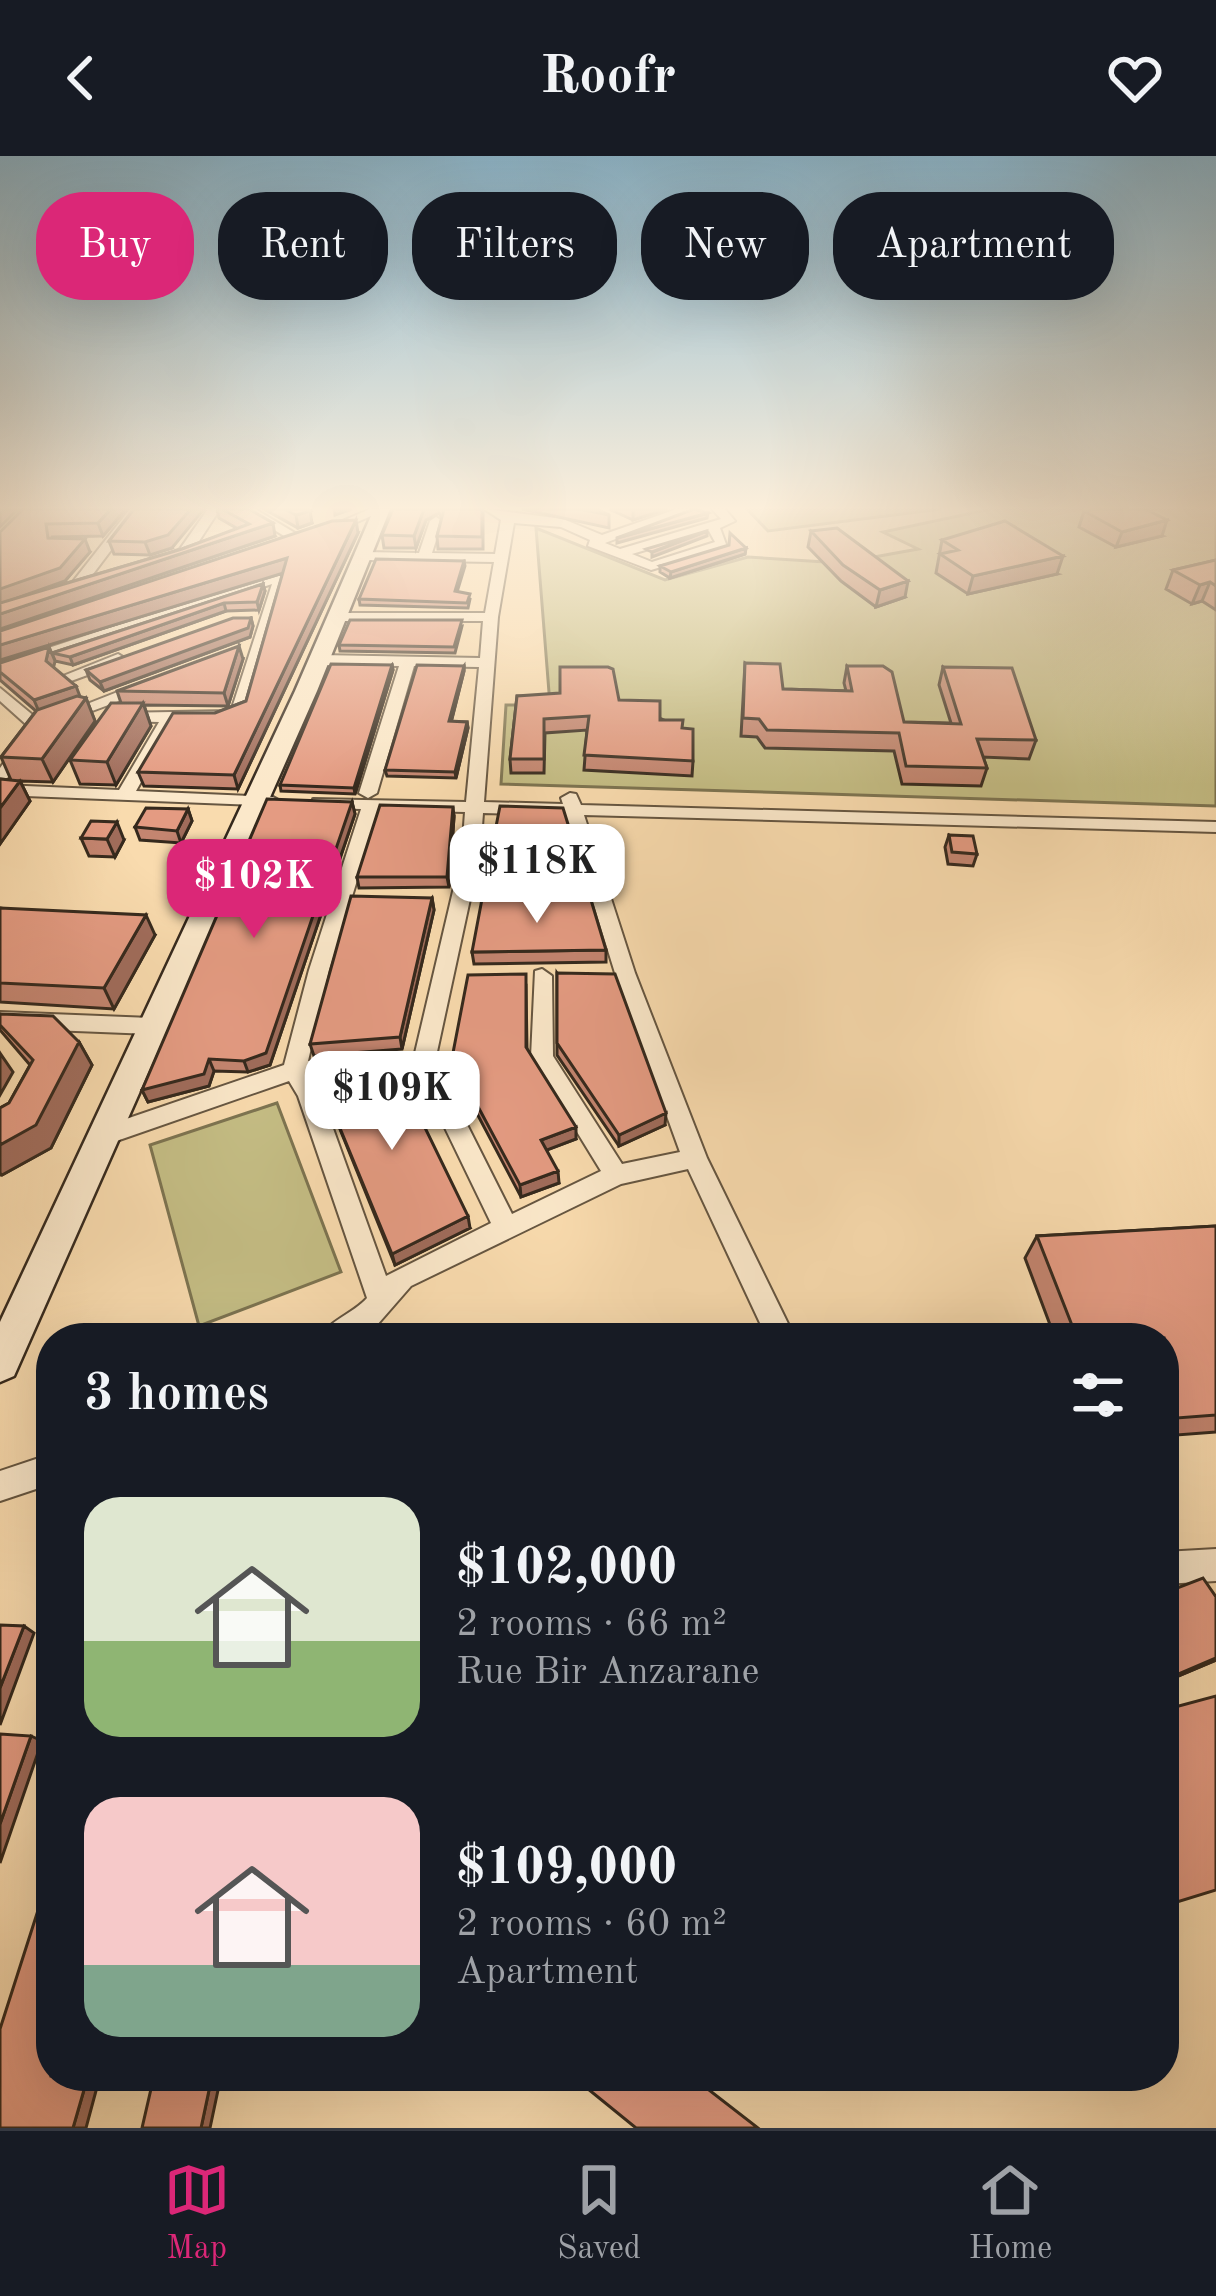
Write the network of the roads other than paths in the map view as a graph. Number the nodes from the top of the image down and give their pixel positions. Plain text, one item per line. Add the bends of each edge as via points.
1 (201, 601) edge
2 (206, 601) edge
3 (267, 601) edge
4 (346, 601) edge
5 (493, 601) edge
6 (339, 617) junction
7 (490, 617) junction
8 (233, 618) edge
9 (262, 642) junction
10 (242, 650) edge
11 (132, 654) edge
12 (44, 655) junction
13 (320, 660) junction
14 (408, 662) junction
15 (487, 664) junction
16 (0, 669) edge
17 (71, 676) junction
18 (162, 680) edge
19 (0, 693) edge
20 (106, 709) junction
21 (170, 717) junction
22 (38, 726) junction
23 (99, 735) edge
24 (73, 773) edge
25 (0, 780) edge
26 (0, 790) edge
27 (60, 793) junction
28 (125, 795) junction
29 (250, 797) junction
30 (370, 798) junction
31 (479, 801) junction
32 (572, 804) junction
33 (907, 813) junction
34 (1216, 817) edge
35 (1216, 827) edge
36 (542, 976) dead end
37 (0, 1020) edge
38 (151, 1026) junction
39 (424, 1061) junction
40 (294, 1070) junction
41 (102, 1137) junction
42 (695, 1158) junction
43 (616, 1175) junction
44 (506, 1228) junction
45 (381, 1301) junction
46 (366, 1323) edge
47 (774, 1323) edge
48 (0, 1364) edge
49 (36, 1474) edge
50 (0, 1486) edge
51 (1216, 1565) edge
52 (1179, 1567) edge

1 - 12 street
2 - 8 street
3 - 9 street
4 - 6 street
5 - 7 street
6 - 7 street
6 - 13 street
7 - 15 street
9 - 10 street
9 - 21 street via 238,714
11 - 17 street
12 - 16 street
12 - 17 street
13 - 14 street
13 - 29 street
14 - 15 street
14 - 30 street
15 - 31 street
17 - 20 street
18 - 20 street
19 - 22 street
20 - 21 street
20 - 22 street
20 - 23 street
21 - 28 street
22 - 25 street
24 - 27 street
26 - 27 street
27 - 28 street
28 - 29 street
29 - 30 street
29 - 38 street
30 - 31 street
30 - 40 street via 353,898
31 - 32 street
31 - 39 street via 457,900 452,976
32 - 33 street
32 - 42 street via 615,973
33 - 34 street
33 - 35 street
36 - 43 street via 542,1057
37 - 38 street
38 - 41 street
39 - 40 street
39 - 44 street
40 - 41 street
40 - 45 street via 310,1095
41 - 48 street
42 - 43 street
42 - 47 street
43 - 44 street
44 - 45 street via 402,1278
45 - 46 street
49 - 50 street
51 - 52 street

